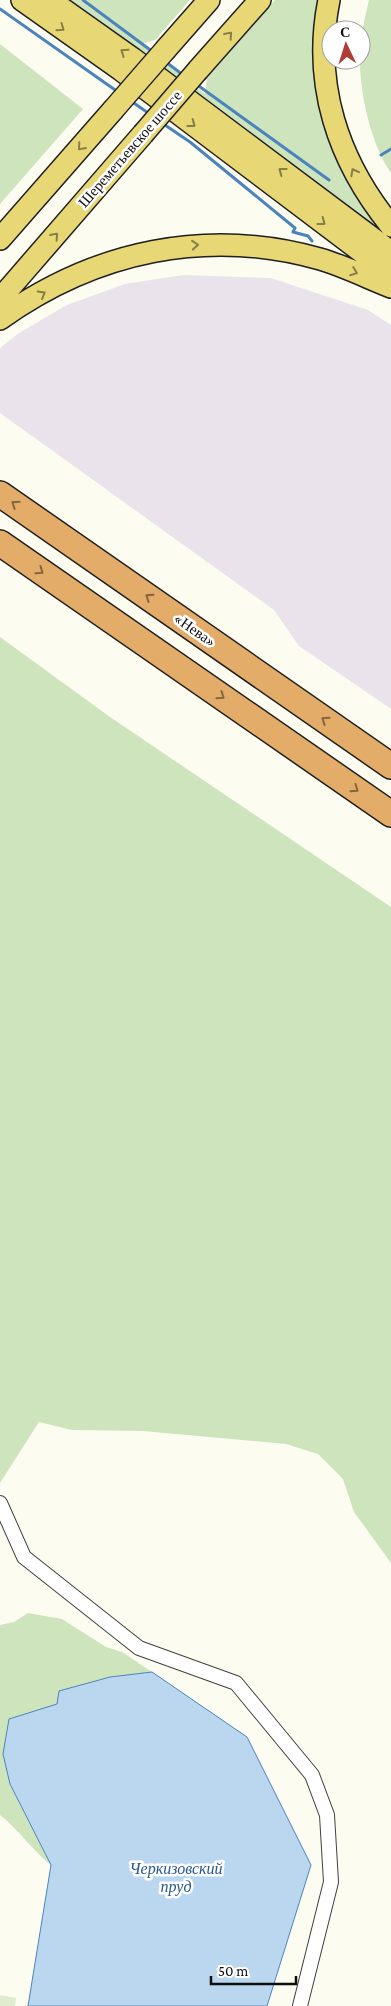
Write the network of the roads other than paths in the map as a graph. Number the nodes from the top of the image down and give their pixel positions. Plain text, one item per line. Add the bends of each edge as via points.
1 (22, 0) edge
2 (50, 0) edge
3 (210, 0) edge
4 (260, 0) edge
5 (329, 0) edge
6 (391, 226) edge
7 (0, 239) edge
8 (391, 252) edge
9 (391, 274) edge
10 (391, 287) edge
11 (0, 299) edge
12 (0, 319) edge
13 (0, 494) edge
14 (0, 543) edge
15 (391, 766) edge
16 (391, 814) edge
17 (0, 1503) edge
18 (300, 2006) edge

1 -> 9 main road via 121,70
8 -> 2 main road
3 -> 7 main road, bridge
11 -> 4 main road, Шереметьевское шоссе, bridge
6 -> 5 main road via 360,183 336,128 327,95 324,58 324,22
12 -> 10 main road via 70,278 97,267 156,250 201,244 275,249 321,260
15 -> 13 highway, «Нева»
14 -> 16 highway
17 - 18 street via 24,1557 139,1648 236,1683 312,1775 327,1815 330,1882

